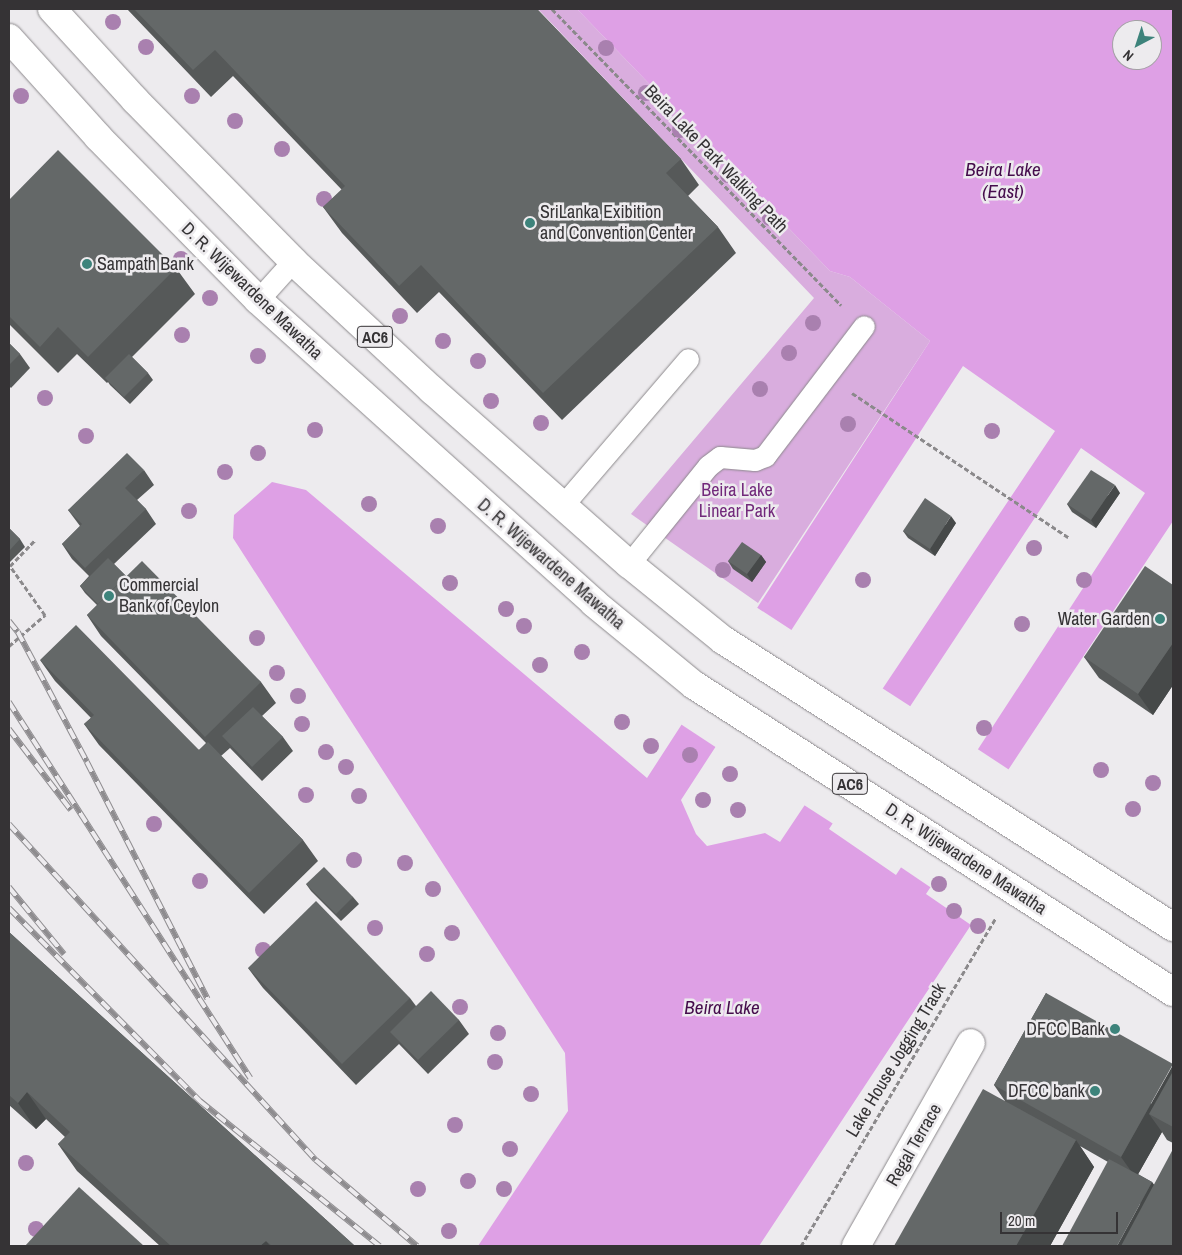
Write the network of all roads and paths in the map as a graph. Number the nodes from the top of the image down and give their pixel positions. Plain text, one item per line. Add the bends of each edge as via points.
1 (52, 9) edge
2 (552, 9) edge
3 (9, 38) edge
4 (293, 262) junction
5 (258, 300) junction
6 (864, 326) joint
7 (688, 359) dead end
8 (879, 411) dead end
9 (563, 505) junction
10 (1068, 537) dead end
11 (36, 539) dead end
12 (629, 564) junction
13 (9, 646) edge
14 (1009, 886) junction
15 (1173, 927) edge
16 (1173, 992) edge
17 (971, 1043) dead end
18 (801, 1246) edge
19 (856, 1246) edge

1 - 4 main road, AC6 via 134,100
2 - 6 path, Beira Lake Park Walking Path via 711,175
3 - 5 main road, D. R. Wijewardene Mawatha / AC6 via 98,138
4 - 5 lane
4 - 9 main road, AC6
5 - 14 main road, D. R. Wijewardene Mawatha / AC6 via 594,603 694,685
6 - 12 lane via 765,456 755,460 720,457 708,466
7 - 9 lane
8 - 10 path
9 - 12 main road, AC6
11 - 13 path via 10,566 45,615
12 - 15 main road, AC6 via 723,640
14 - 16 main road, D. R. Wijewardene Mawatha / AC6
14 - 18 path, Lake House Jogging Track
17 - 19 main road, Regal Terrace

